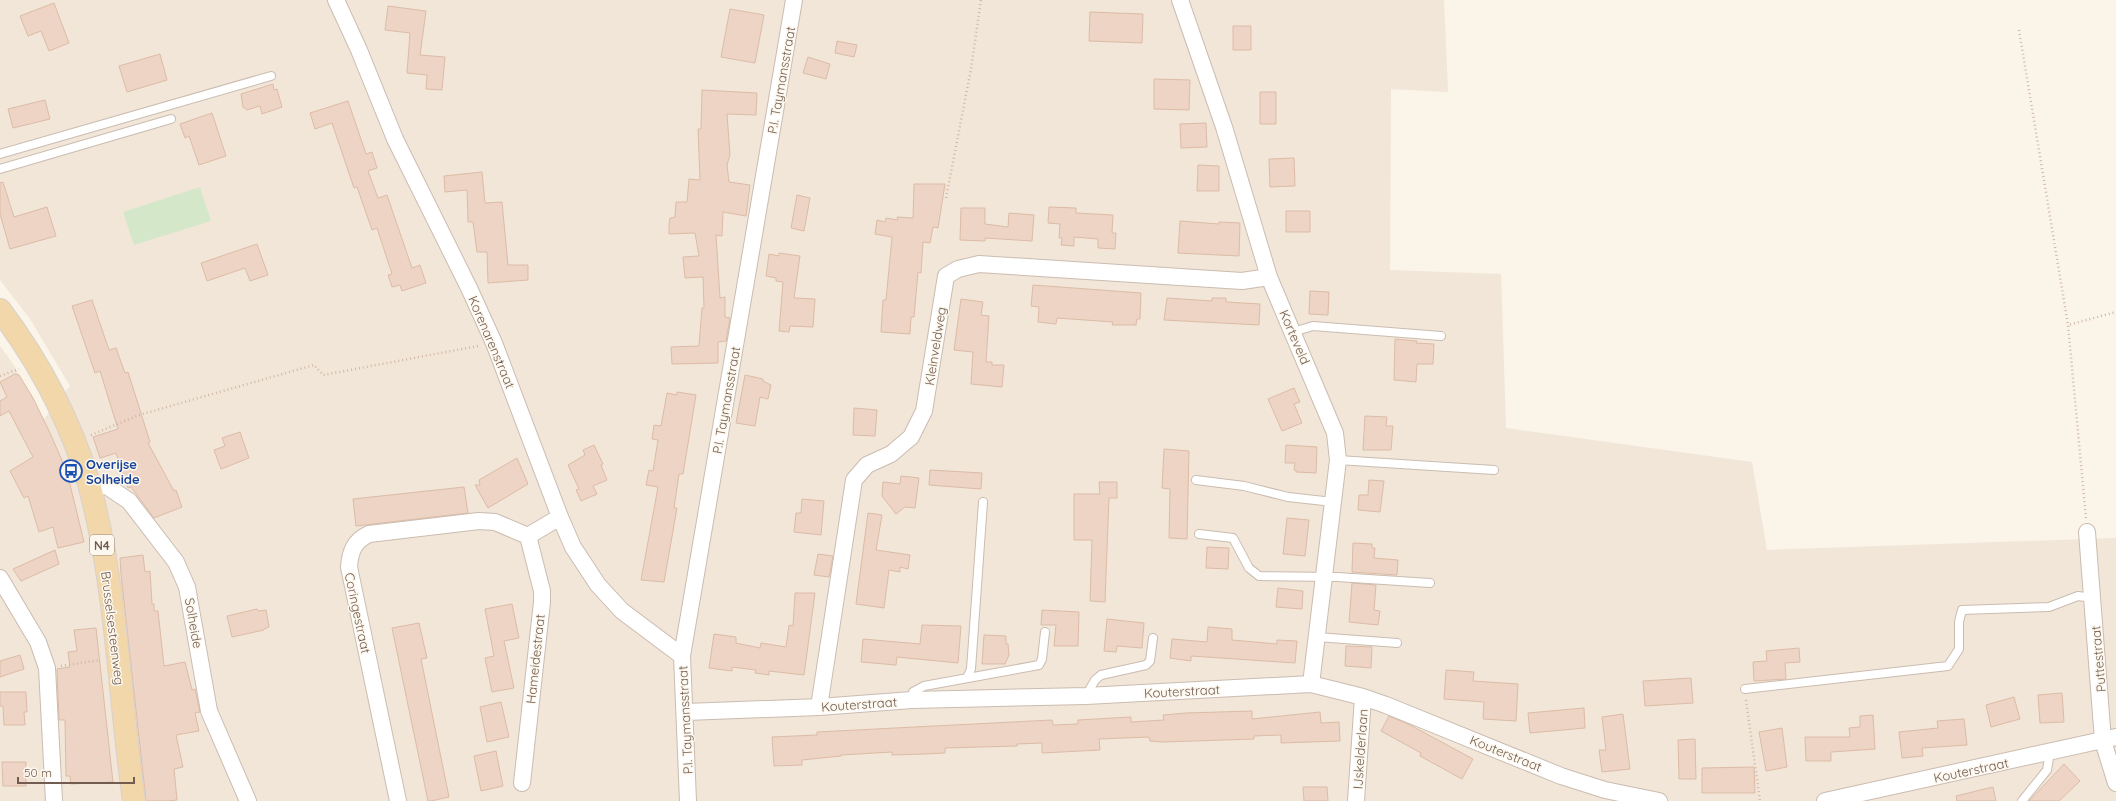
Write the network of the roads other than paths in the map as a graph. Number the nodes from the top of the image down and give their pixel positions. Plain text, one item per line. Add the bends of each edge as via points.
1 (336, 0) edge
2 (794, 0) edge
3 (1180, 0) edge
4 (271, 76) dead end
5 (171, 119) dead end
6 (0, 154) edge
7 (0, 169) edge
8 (1269, 277) junction
9 (0, 310) edge
10 (1293, 332) junction
11 (1441, 336) dead end
12 (1338, 460) junction
13 (1494, 470) dead end
14 (1196, 480) dead end
15 (88, 483) junction
16 (982, 502) dead end
17 (1333, 502) junction
18 (560, 517) junction
19 (2087, 532) road end
20 (1200, 534) dead end
21 (528, 536) junction
22 (1324, 577) junction
23 (0, 578) edge
24 (1430, 583) dead end
25 (2093, 598) junction
26 (1045, 632) dead end
27 (1317, 637) junction
28 (1153, 638) dead end
29 (1396, 643) dead end
30 (682, 656) junction
31 (967, 678) junction
32 (1311, 684) junction
33 (1745, 689) road end
34 (1086, 696) junction
35 (1363, 697) junction
36 (912, 700) junction
37 (820, 707) junction
38 (686, 712) junction
39 (2110, 739) edge
40 (2050, 752) junction
41 (2116, 783) edge
42 (522, 784) dead end
43 (54, 801) edge
44 (134, 801) edge
45 (248, 801) edge
46 (398, 801) edge
47 (688, 801) edge
48 (1356, 801) edge
49 (1659, 801) edge
50 (1825, 801) edge
51 (2022, 801) edge

1 - 18 street, Korenarenstraat via 395,139 494,343
2 - 30 street, P.I. Taymansstraat
3 - 8 street, Korteveld via 1224,126
4 - 6 lane
5 - 7 lane
8 - 10 street, Korteveld
8 - 37 street, Kleinveldweg via 1242,281 979,264 958,269 946,276 924,411 911,437 891,454 866,465 854,480
9 - 15 main road, Brusselsesteenweg / N4 via 52,392 74,442
10 - 11 lane via 1313,326
10 - 12 street, Korteveld via 1335,432
12 - 13 lane
12 - 17 street, Korteveld
14 - 17 lane via 1244,486 1288,497
15 - 44 main road, Brusselsesteenweg / N4 via 98,521 108,582
15 - 45 street, Solheide via 108,486 129,501 176,562 187,587 209,712
16 - 31 lane via 970,669
17 - 22 street, Korteveld
18 - 21 street
18 - 30 street, Korenarenstraat via 573,547 598,585 622,611
19 - 25 street, Puttestraat
20 - 22 lane via 1233,538 1249,568 1259,576
21 - 42 street, Hameidestraat via 542,591 542,602
21 - 46 street, Coringestraat via 495,522 479,521 369,534 354,546 349,567
22 - 24 lane
22 - 27 street, Korteveld
23 - 43 street via 38,642 47,668
25 - 33 lane via 2078,596 2049,607 1962,610 1959,622 1959,649 1948,666
25 - 39 street, Puttestraat
26 - 31 lane via 1039,665
27 - 29 lane
27 - 32 street, Korteveld
28 - 34 lane via 1150,661 1146,665 1101,675
30 - 38 street, P.I. Taymansstraat
31 - 36 lane via 924,686 913,692
32 - 34 street, Kouterstraat
32 - 35 street, Kouterstraat
34 - 36 street, Kouterstraat
35 - 48 street, IJskelderlaan
35 - 49 street, Kouterstraat via 1561,776 1605,790
36 - 37 street, Kouterstraat
37 - 38 street, Kouterstraat
38 - 47 street, P.I. Taymansstraat
39 - 40 street, Kouterstraat
39 - 41 street, Puttestraat
40 - 50 street, Kouterstraat
40 - 51 lane via 2047,770

